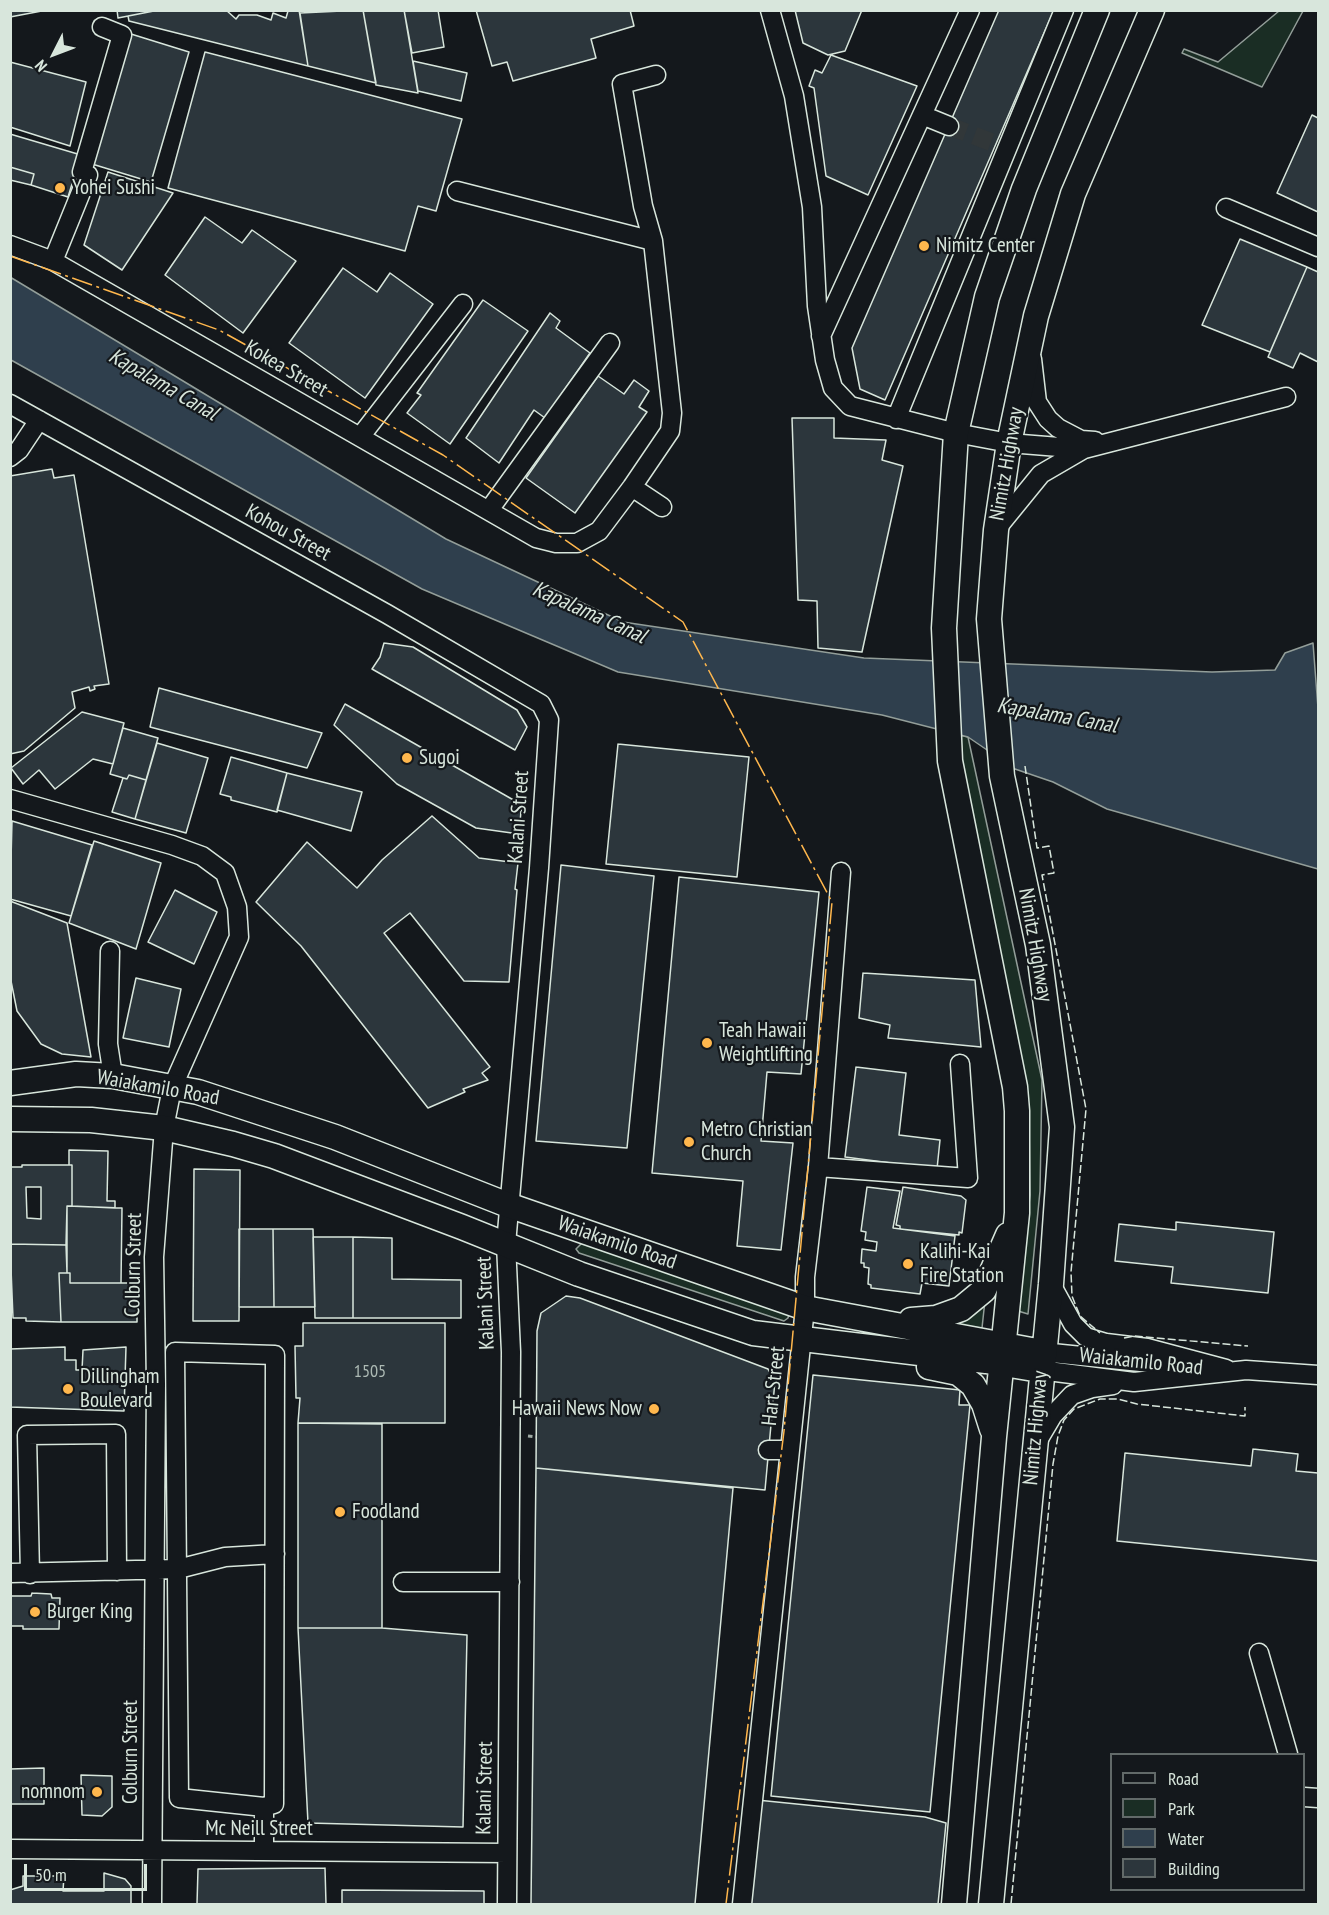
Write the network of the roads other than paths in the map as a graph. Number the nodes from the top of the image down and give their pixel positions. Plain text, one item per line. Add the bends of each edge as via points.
1 (770, 10) edge
2 (970, 10) edge
3 (1097, 10) edge
4 (1152, 10) edge
5 (1065, 11) edge
6 (102, 27) dead end
7 (656, 75) dead end
8 (922, 116) junction
9 (949, 126) tunnel mouth
10 (457, 191) dead end
11 (1226, 208) dead end
12 (653, 241) junction
13 (10, 245) edge
14 (1318, 247) edge
15 (52, 261) junction
16 (463, 303) dead end
17 (1036, 316) junction
18 (821, 336) junction
19 (610, 343) dead end
20 (1286, 397) dead end
21 (10, 404) edge
22 (896, 419) junction
23 (39, 420) junction
24 (956, 433) junction
25 (360, 437) junction
26 (1009, 443) junction
27 (1111, 444) junction
28 (13, 449) edge
29 (1084, 449) junction
30 (632, 487) junction
31 (662, 507) dead end
32 (489, 510) junction
33 (996, 530) junction
34 (542, 704) joint
35 (10, 799) edge
36 (841, 872) dead end
37 (110, 951) dead end
38 (960, 1064) dead end
39 (113, 1076) junction
40 (10, 1083) edge
41 (172, 1088) junction
42 (10, 1119) edge
43 (164, 1128) junction
44 (818, 1167) junction
45 (508, 1205) junction
46 (1017, 1213) junction
47 (506, 1244) junction
48 (1051, 1284) junction
49 (805, 1308) junction
50 (877, 1323) junction
51 (801, 1339) junction
52 (867, 1347) junction
53 (1003, 1354) junction
54 (1041, 1361) junction
55 (1236, 1372) junction
56 (1318, 1375) edge
57 (1134, 1382) junction
58 (177, 1383) junction
59 (156, 1384) junction
60 (994, 1437) junction
61 (1035, 1446) junction
62 (768, 1450) dead end
63 (789, 1450) junction
64 (275, 1554) junction
65 (153, 1569) junction
66 (178, 1569) junction
67 (117, 1571) junction
68 (10, 1574) edge
69 (30, 1574) junction
70 (403, 1582) dead end
71 (510, 1582) junction
72 (1259, 1653) dead end
73 (1287, 1753) edge
74 (264, 1807) junction
75 (10, 1849) edge
76 (153, 1851) junction
77 (264, 1851) junction
78 (507, 1853) junction
79 (152, 1905) edge
80 (507, 1905) edge
81 (742, 1905) edge
82 (954, 1905) edge
83 (992, 1905) edge

1 - 18 street via 794,96 812,207
2 - 8 street
3 - 24 main road, Nimitz Highway via 1024,189 987,297
4 - 17 main road, Nimitz Highway via 1073,194
5 - 22 street via 1002,146
6 - 15 street via 122,35 82,172 88,175
7 - 12 street via 622,84 643,206
8 - 9 street
8 - 18 street
10 - 12 street
11 - 14 street
12 - 30 street via 672,413 670,431
13 - 15 street, Kokea Street
15 - 25 street, Kokea Street
16 - 25 street
17 - 26 main road, Nimitz Highway
17 - 27 street via 1031,368 1037,402 1058,428 1081,440
18 - 22 street via 827,371 837,396 850,406
19 - 32 street
20 - 27 street
21 - 23 street, Kohou Street
22 - 24 street
23 - 28 street
23 - 34 street, Kohou Street
24 - 26 street
24 - 46 main road, Nimitz Highway via 944,628 950,761 1015,1087
25 - 32 street, Kokea Street
26 - 29 street
26 - 33 main road, Nimitz Highway
27 - 29 street
29 - 33 street via 1041,474
30 - 31 street
30 - 32 street, Kokea Street via 599,531 577,543 536,538
33 - 48 main road, Nimitz Highway via 989,619 1002,776 1038,945 1062,1127
34 - 45 street, Kalani Street via 549,720 539,868
35 - 41 street, Colburn Street via 172,845 202,856 225,873 237,907 239,937
36 - 44 street, Hart Street
37 - 39 street via 108,1044
38 - 44 street via 968,1178
39 - 40 main road, Waiakamilo Road via 76,1074
39 - 41 main road, Waiakamilo Road
41 - 43 street, Colburn Street
41 - 45 main road, Waiakamilo Road via 233,1101
42 - 43 main road, Waiakamilo Road via 91,1120
43 - 47 main road, Waiakamilo Road via 274,1156
43 - 59 street, Colburn Street via 154,1257
44 - 49 street, Hart Street
45 - 47 street, Kalani Street
45 - 49 main road, Waiakamilo Road
46 - 50 main road via 984,1290 961,1309 936,1318
46 - 53 main road, Nimitz Highway
47 - 51 main road, Waiakamilo Road via 579,1274 753,1333
47 - 71 street, Kalani Street via 511,1352
48 - 54 main road, Nimitz Highway
48 - 55 street via 1073,1324 1086,1337 1147,1348
49 - 50 main road, Waiakamilo Road
49 - 51 street, Hart Street
50 - 53 main road, Waiakamilo Road
51 - 52 main road, Waiakamilo Road
51 - 63 street, Hart Street
52 - 53 main road, Waiakamilo Road
52 - 60 main road via 906,1364 958,1373 973,1385 984,1404
53 - 54 main road, Waiakamilo Road
53 - 60 main road, Nimitz Highway
54 - 55 street, Waiakamilo Road
54 - 57 street, Waiakamilo Road
54 - 61 main road, Nimitz Highway
55 - 56 street, Waiakamilo Road
55 - 57 street, Waiakamilo Road
57 - 61 street via 1072,1395 1053,1415
58 - 59 street
58 - 64 street via 175,1352 275,1355
58 - 66 street
59 - 65 street, Colburn Street
60 - 82 main road, Nimitz Highway
61 - 83 main road, Nimitz Highway
62 - 63 street
63 - 81 street, Hart Street
64 - 66 street via 225,1557
64 - 74 street via 274,1804
65 - 66 street
65 - 67 street
65 - 76 street, Colburn Street
66 - 74 street via 179,1798
67 - 69 street
67 - 69 street via 116,1434 27,1435
68 - 69 street
70 - 71 street
71 - 78 street, Kalani Street
72 - 73 street
74 - 77 street
75 - 76 street, Mc Neill Street
76 - 77 street, Mc Neill Street
76 - 79 street, Colburn Street
77 - 78 street, Mc Neill Street
78 - 80 street, Kalani Street

